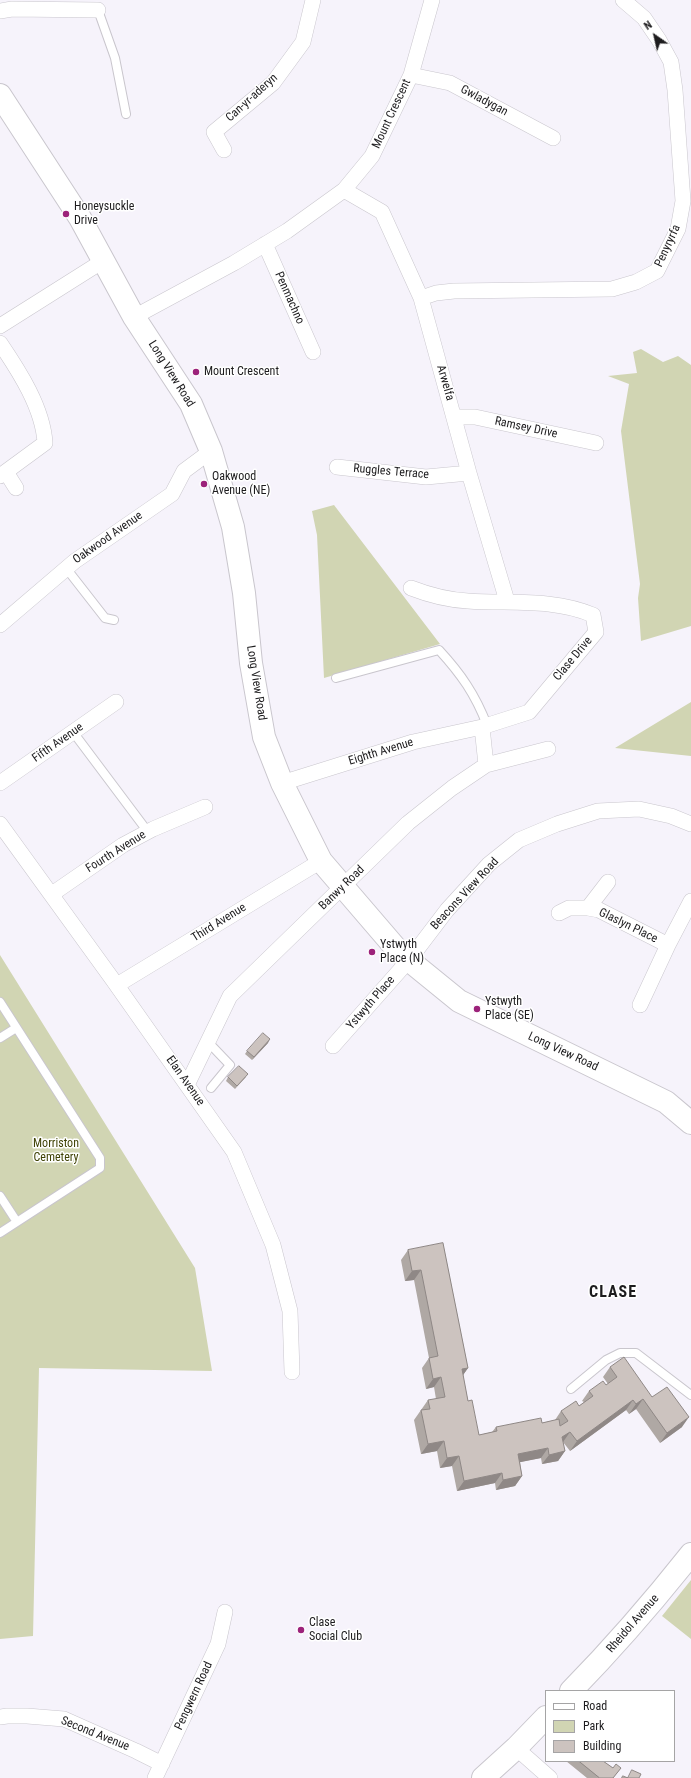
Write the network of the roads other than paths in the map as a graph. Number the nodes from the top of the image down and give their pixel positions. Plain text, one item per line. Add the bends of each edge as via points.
1 (313, 0) edge
2 (432, 0) edge
3 (623, 0) edge
4 (98, 10) joint
5 (0, 11) edge
6 (411, 75) junction
7 (0, 95) edge
8 (126, 114) dead end
9 (553, 138) dead end
10 (224, 150) dead end
11 (344, 190) junction
12 (265, 244) junction
13 (103, 261) junction
14 (421, 298) junction
15 (134, 317) junction
16 (0, 326) edge
17 (0, 342) edge
18 (313, 352) dead end
19 (454, 417) junction
20 (596, 444) dead end
21 (211, 451) junction
22 (337, 466) dead end
23 (469, 473) junction
24 (3, 474) edge
25 (16, 488) dead end
26 (66, 568) junction
27 (411, 588) dead end
28 (507, 601) junction
29 (114, 620) dead end
30 (0, 625) edge
31 (336, 678) dead end
32 (116, 702) dead end
33 (485, 726) junction
34 (73, 732) junction
35 (548, 749) dead end
36 (486, 765) junction
37 (0, 783) edge
38 (282, 783) junction
39 (205, 807) dead end
40 (0, 824) edge
41 (691, 824) edge
42 (148, 832) junction
43 (321, 861) junction
44 (608, 882) dead end
45 (343, 887) junction
46 (52, 894) junction
47 (691, 901) edge
48 (588, 908) junction
49 (559, 913) dead end
50 (668, 945) junction
51 (409, 960) junction
52 (117, 986) junction
53 (0, 1002) edge
54 (640, 1005) dead end
55 (16, 1028) junction
56 (0, 1038) edge
57 (208, 1042) junction
58 (333, 1046) dead end
59 (187, 1085) junction
60 (211, 1088) dead end
61 (691, 1123) edge
62 (0, 1196) edge
63 (17, 1222) junction
64 (0, 1233) edge
65 (292, 1372) dead end
66 (571, 1389) dead end
67 (691, 1395) edge
68 (691, 1554) edge
69 (225, 1612) dead end
70 (572, 1690) edge
71 (0, 1717) edge
72 (545, 1718) edge
73 (516, 1748) junction
74 (162, 1764) junction
75 (155, 1778) edge
76 (483, 1778) edge
77 (550, 1778) edge

1 - 10 street, Can-yr-aderyn via 303,42 273,83 214,132
2 - 6 street, Mount Crescent
3 - 14 street, Penyryrfa via 644,18 672,62 683,201 678,229 657,271 636,282 612,289 454,291
4 - 5 street
4 - 8 lane via 115,58
6 - 9 street, Gwladygan via 450,83
6 - 11 street, Mount Crescent via 372,156
7 - 13 street, Long View Road via 80,218
11 - 12 street, Mount Crescent
11 - 14 street, Arwelfa via 382,212
12 - 15 street, Mount Crescent
12 - 18 street, Penmachno
13 - 15 street, Long View Road
13 - 16 street
14 - 19 street, Arwelfa
15 - 21 street, Long View Road via 191,404
17 - 24 street via 16,367 40,415 45,436 45,443
19 - 20 street, Ramsey Drive via 475,417
19 - 23 street, Arwelfa
21 - 26 street, Oakwood Avenue via 184,471 172,494
21 - 38 street, Long View Road via 233,527 244,593 251,664 264,736
22 - 23 street, Ruggles Terrace via 426,477
23 - 28 street, Arwelfa
24 - 25 street
26 - 29 lane via 105,618
26 - 30 street, Oakwood Avenue
27 - 28 street via 428,594 467,601
28 - 33 street, Clase Drive via 578,609 593,615 596,632 529,712
31 - 33 lane via 439,650 470,688
32 - 34 street, Fifth Avenue
33 - 36 street
33 - 38 street, Eighth Avenue via 413,742
34 - 37 street, Fifth Avenue
34 - 42 lane
35 - 36 street, Banwy Road
36 - 45 street, Banwy Road via 408,822
38 - 43 street, Long View Road
39 - 42 street, Fourth Avenue
40 - 46 street, Elan Avenue
41 - 51 street, Beacons View Road via 671,816 638,809 598,811 519,840 489,864 447,910
42 - 46 street, Fourth Avenue via 123,845
43 - 45 street, Long View Road
43 - 52 street, Third Avenue
44 - 48 street, Glaslyn Place
45 - 51 street, Long View Road
45 - 57 street, Banwy Road via 230,996
46 - 52 street, Elan Avenue
47 - 50 street, Glaslyn Place
48 - 49 street, Glaslyn Place via 569,908
48 - 50 street, Glaslyn Place via 599,910
50 - 54 street, Glaslyn Place
51 - 58 street, Ystwyth Place
51 - 61 street, Long View Road via 459,1001 666,1102
52 - 59 street, Elan Avenue
53 - 55 lane
55 - 56 lane
55 - 63 lane via 100,1158 100,1168
57 - 59 street, Banwy Road
57 - 60 lane via 230,1066
59 - 65 street, Elan Avenue via 234,1152 273,1245 290,1311
62 - 63 lane
63 - 64 lane
66 - 67 lane via 606,1360 620,1353 636,1353
68 - 70 street, Rheidol Avenue via 653,1603
69 - 74 street, Pengwern Road via 218,1644
71 - 74 street, Second Avenue via 64,1719
72 - 73 street
73 - 76 street
73 - 77 street
74 - 75 street, Pengwern Road

